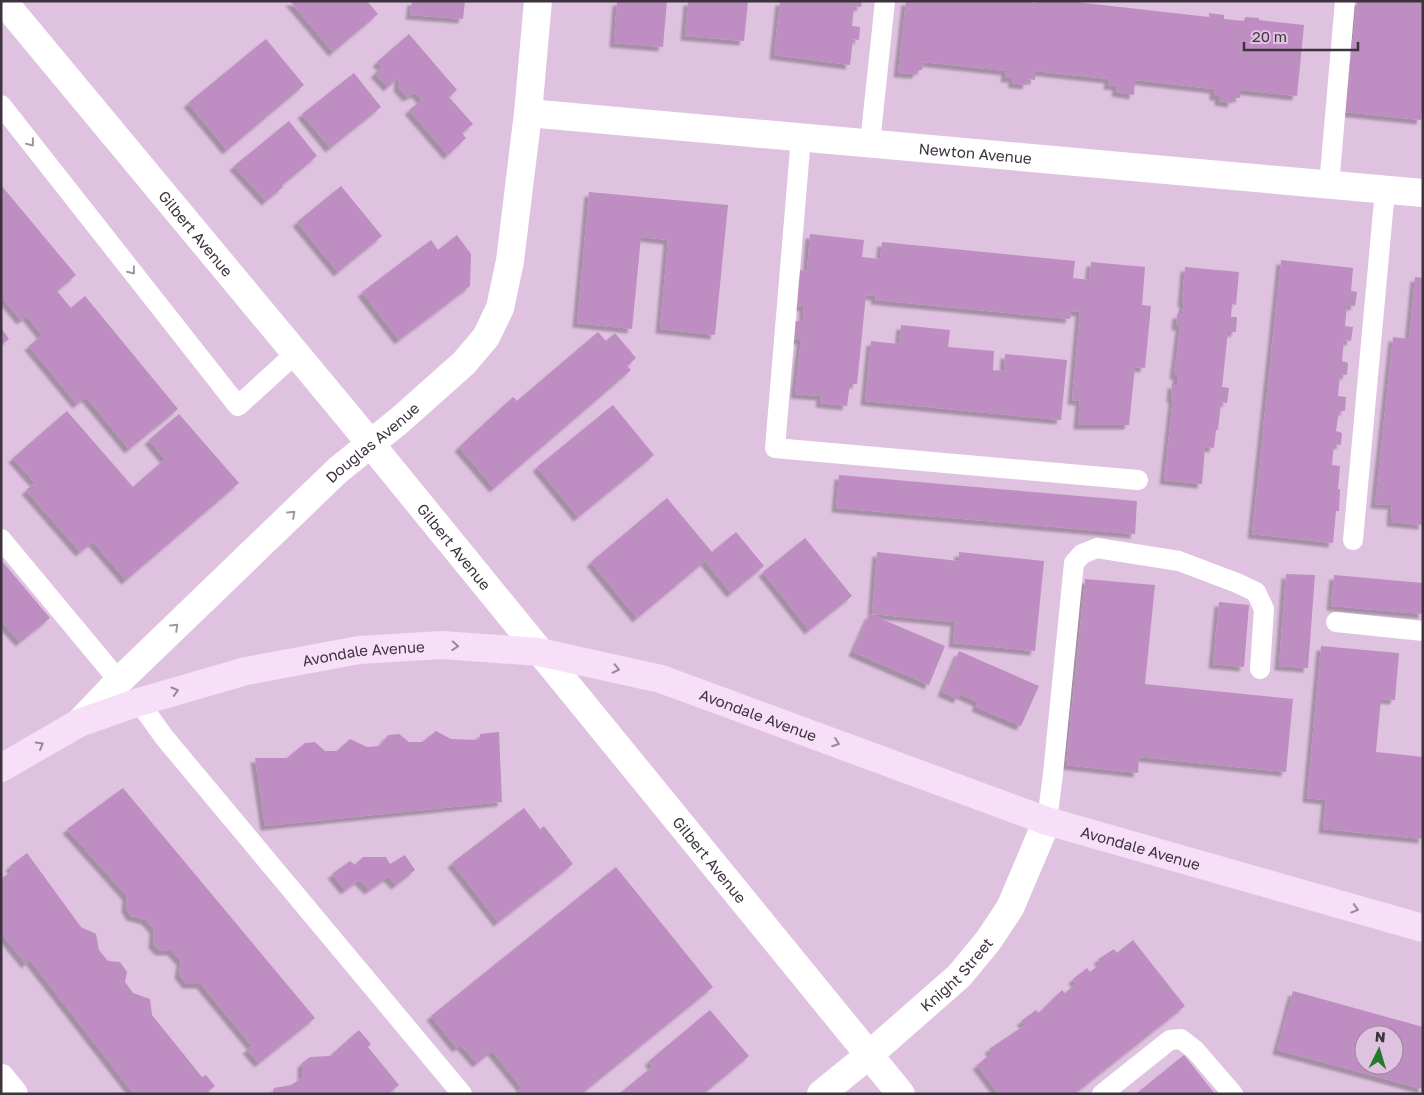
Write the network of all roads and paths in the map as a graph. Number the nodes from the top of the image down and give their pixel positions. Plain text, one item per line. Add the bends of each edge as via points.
1 (3, 1) edge
2 (538, 1) edge
3 (885, 1) edge
4 (1344, 1) edge
5 (1, 105) edge
6 (528, 113) junction
7 (801, 137) junction
8 (870, 143) junction
9 (1328, 185) junction
10 (1385, 190) junction
11 (1423, 194) edge
12 (295, 354) junction
13 (370, 444) junction
14 (1138, 480) dead end
15 (1, 538) edge
16 (1353, 540) dead end
17 (1336, 622) dead end
18 (1423, 631) edge
19 (539, 652) junction
20 (1260, 669) dead end
21 (119, 681) junction
22 (139, 702) junction
23 (79, 723) junction
24 (1, 768) edge
25 (1047, 821) junction
26 (1423, 928) edge
27 (869, 1055) junction
28 (1, 1078) edge
29 (14, 1094) edge
30 (462, 1094) edge
31 (821, 1094) edge
32 (901, 1094) edge
33 (1102, 1094) edge
34 (1233, 1094) edge

1 - 12 street, Gilbert Avenue
2 - 6 street, Douglas Avenue
3 - 8 lane
4 - 9 lane
5 -> 12 lane via 238,406
6 - 7 street, Newton Avenue
6 - 13 street, Douglas Avenue via 510,261 500,308 486,337 464,363
7 - 8 street, Newton Avenue
7 - 14 lane via 775,448
8 - 9 street, Newton Avenue
9 - 10 street, Newton Avenue
10 - 11 street, Newton Avenue
10 - 16 lane
12 - 13 street, Gilbert Avenue
13 - 19 street, Gilbert Avenue
21 -> 13 street, Douglas Avenue via 338,470
15 - 21 lane
17 - 18 lane
22 -> 19 main road, Avondale Avenue via 246,671 359,650 442,645
19 -> 25 main road, Avondale Avenue via 661,679
19 - 27 street, Gilbert Avenue
20 - 25 lane via 1264,609 1256,592 1179,561 1098,548 1082,554 1074,563
21 - 23 street, Douglas Avenue
22 - 23 main road, Avondale Avenue
22 - 30 lane
24 -> 23 main road, Douglas Avenue
25 -> 26 main road, Avondale Avenue
25 - 27 street, Knight Street via 1010,908 988,941 959,976
27 - 31 street, Knight Street
27 - 32 street, Gilbert Avenue
28 - 29 street
33 - 34 lane via 1170,1040 1181,1039 1195,1050

